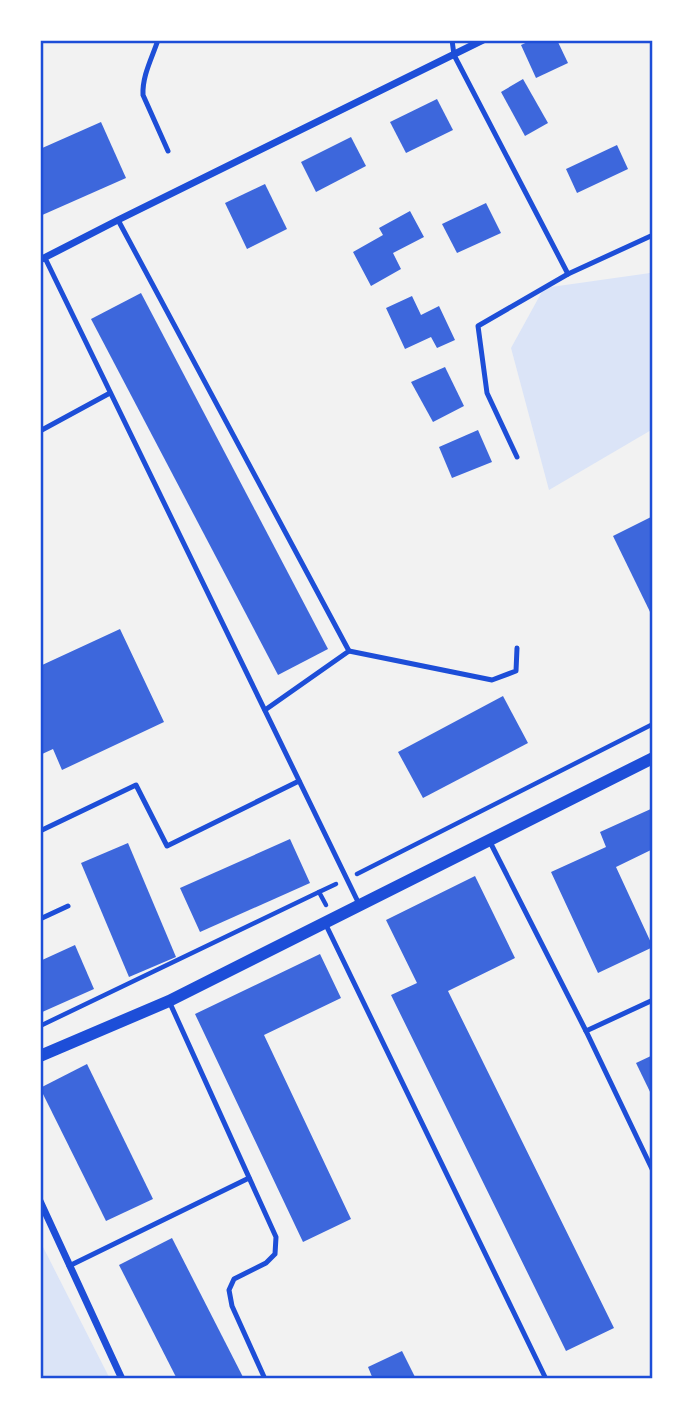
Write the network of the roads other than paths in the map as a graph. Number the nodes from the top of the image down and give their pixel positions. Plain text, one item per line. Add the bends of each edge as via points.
1 (158, 40) edge
2 (452, 40) edge
3 (483, 40) edge
4 (454, 55) junction
5 (168, 151) dead end
6 (118, 220) junction
7 (653, 235) edge
8 (43, 259) edge
9 (568, 274) junction
10 (110, 393) junction
11 (40, 431) edge
12 (517, 457) dead end
13 (517, 648) dead end
14 (349, 651) junction
15 (265, 710) junction
16 (653, 758) edge
17 (299, 781) junction
18 (40, 831) edge
19 (489, 839) junction
20 (68, 906) dead end
21 (360, 906) junction
22 (40, 919) edge
23 (325, 923) junction
24 (653, 1000) edge
25 (169, 1001) junction
26 (586, 1031) junction
27 (40, 1056) edge
28 (653, 1171) edge
29 (250, 1178) junction
30 (40, 1201) edge
31 (69, 1266) junction
32 (122, 1379) edge
33 (265, 1379) edge
34 (546, 1379) edge

1 - 5 lane via 143,95
2 - 4 lane
3 - 4 street
4 - 6 street
4 - 9 lane
6 - 8 street
6 - 14 lane
7 - 9 lane
8 - 10 lane
9 - 12 lane via 478,326 486,393
10 - 11 lane
10 - 15 lane
13 - 14 lane via 516,671 492,680
14 - 15 lane
15 - 17 lane
16 - 19 street
17 - 18 lane via 167,846 136,785
17 - 21 lane
19 - 21 street
19 - 26 lane
20 - 22 lane
21 - 23 street
23 - 25 street
23 - 34 lane
24 - 26 lane
25 - 27 street
25 - 29 lane
26 - 28 lane
29 - 31 lane
29 - 33 lane via 276,1237 275,1255 234,1279 229,1290
30 - 31 street
31 - 32 street

